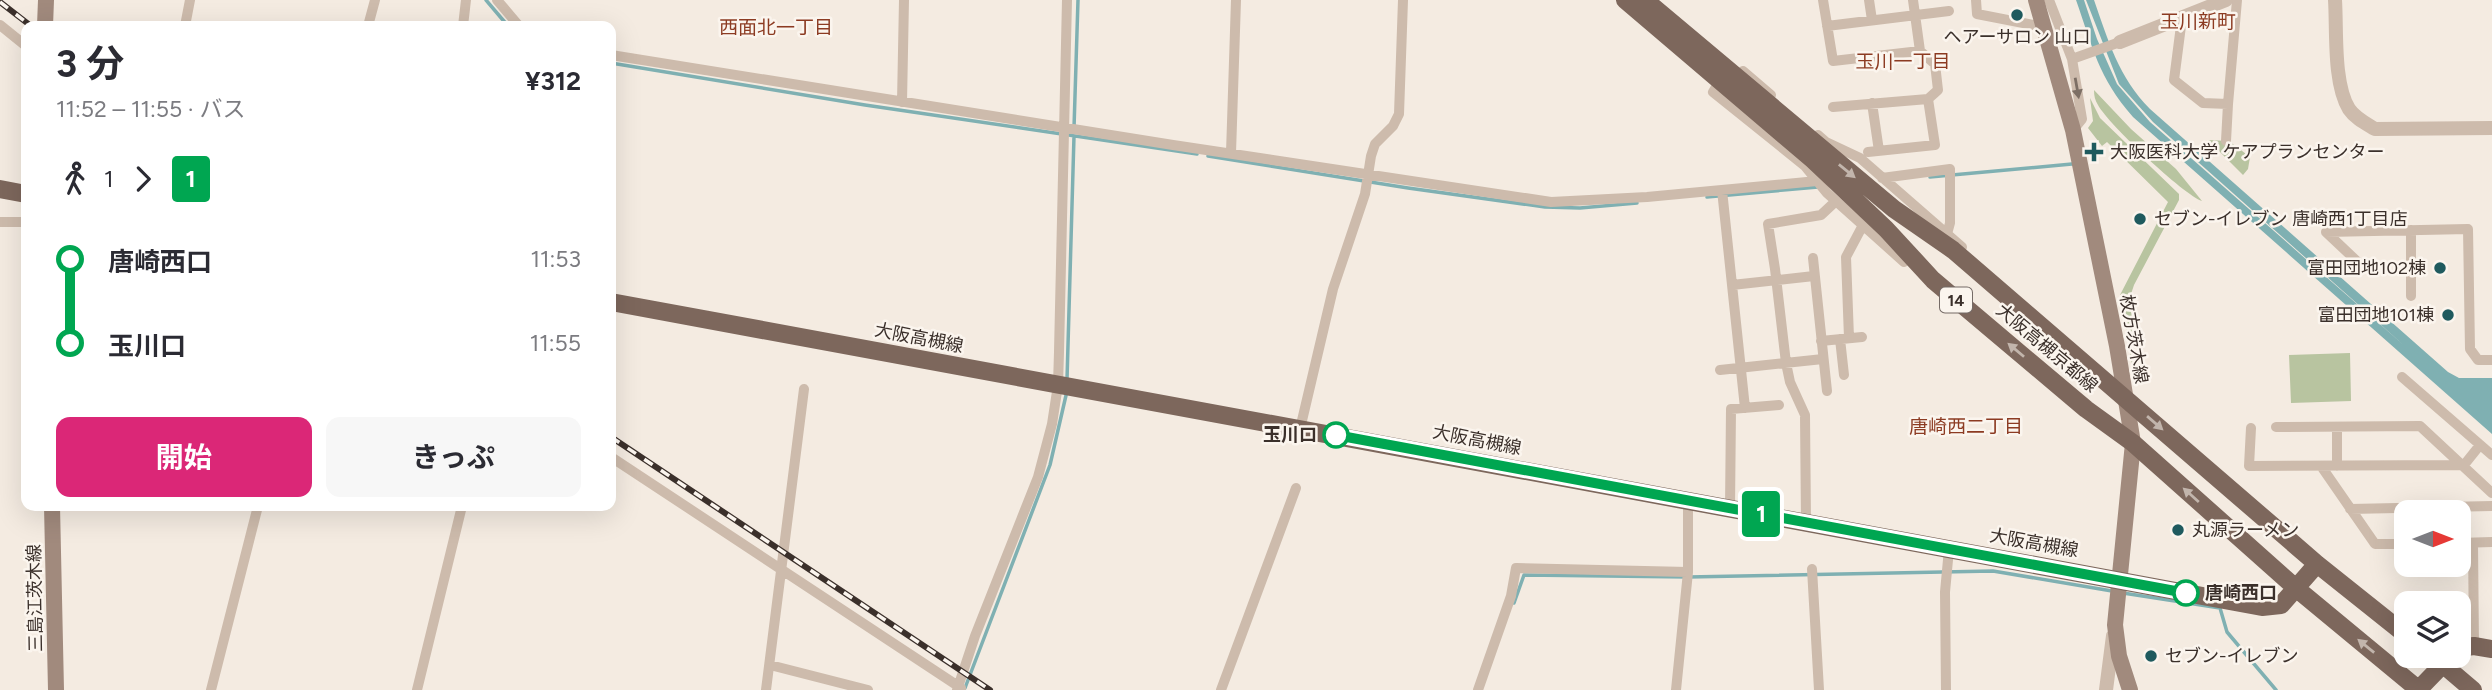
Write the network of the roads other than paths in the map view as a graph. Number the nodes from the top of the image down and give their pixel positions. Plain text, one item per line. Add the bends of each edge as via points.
1 (46, 0) edge
2 (190, 0) edge
3 (375, 0) edge
4 (466, 0) edge
5 (497, 0) edge
6 (904, 0) edge
7 (1067, 0) edge
8 (1237, 0) edge
9 (1403, 0) edge
10 (1625, 0) edge
11 (1645, 0) edge
12 (1823, 0) edge
13 (1869, 0) edge
14 (1913, 0) edge
15 (1976, 0) edge
16 (2036, 0) edge
17 (2049, 0) edge
18 (2226, 0) edge
19 (2237, 0) edge
20 (2335, 0) edge
21 (1949, 11) dead end
22 (1915, 15) junction
23 (2182, 18) junction
24 (1872, 20) junction
25 (46, 21) edge
26 (186, 21) edge
27 (369, 21) edge
28 (464, 21) edge
29 (515, 21) edge
30 (0, 25) edge
31 (1827, 26) junction
32 (2044, 27) junction
33 (21, 42) edge
34 (2120, 42) joint
35 (1920, 51) junction
36 (616, 56) edge
37 (2077, 57) junction
38 (1731, 68) dead end
39 (1716, 88) dead end
40 (1928, 99) junction
41 (902, 102) junction
42 (1872, 103) junction
43 (2228, 104) junction
44 (1833, 107) dead end
45 (1065, 128) junction
46 (2492, 128) edge
47 (2073, 130) junction
48 (2226, 141) dead end
49 (1231, 153) junction
50 (1367, 174) junction
51 (1882, 178) junction
52 (1817, 181) junction
53 (0, 189) edge
54 (1722, 190) junction
55 (21, 193) edge
56 (1836, 201) junction
57 (0, 222) edge
58 (21, 222) edge
59 (1863, 225) junction
60 (2411, 230) junction
61 (2312, 232) dead end
62 (2326, 232) junction
63 (1947, 234) junction
64 (1813, 258) dead end
65 (1905, 262) dead end
66 (2363, 267) dead end
67 (1815, 276) junction
68 (1777, 280) junction
69 (1993, 284) junction
70 (1732, 285) junction
71 (2411, 296) dead end
72 (616, 303) edge
73 (1863, 337) dead end
74 (1844, 339) junction
75 (1821, 341) junction
76 (1823, 359) junction
77 (2492, 359) edge
78 (1786, 363) junction
79 (1741, 368) junction
80 (1720, 370) dead end
81 (1844, 375) dead end
82 (2402, 377) dead end
83 (1058, 385) junction
84 (804, 389) dead end
85 (1827, 391) dead end
86 (2124, 396) junction
87 (1779, 405) dead end
88 (1745, 408) junction
89 (2276, 427) dead end
90 (2337, 427) junction
91 (2251, 428) dead end
92 (1300, 429) junction
93 (2133, 443) junction
94 (2480, 445) junction
95 (2492, 455) edge
96 (616, 460) edge
97 (2460, 465) junction
98 (2321, 466) junction
99 (2337, 466) junction
100 (1296, 488) dead end
101 (2492, 494) edge
102 (1688, 500) junction
103 (2492, 506) edge
104 (1730, 508) junction
105 (2350, 509) junction
106 (52, 511) edge
107 (257, 511) edge
108 (461, 511) edge
109 (1806, 522) junction
110 (2492, 542) edge
111 (2473, 543) joint
112 (2394, 544) edge
113 (1949, 549) junction
114 (2317, 564) junction
115 (781, 568) junction
116 (1812, 569) dead end
117 (1688, 572) junction
118 (2119, 580) junction
119 (2297, 589) junction
120 (2394, 625) edge
121 (2475, 648) edge
122 (770, 665) junction
123 (2435, 668) edge
124 (2451, 668) edge
125 (2119, 687) edge
126 (959, 689) edge
127 (55, 690) edge
128 (211, 690) edge
129 (417, 690) edge
130 (766, 690) edge
131 (868, 690) edge
132 (1221, 690) edge
133 (1478, 690) edge
134 (1676, 690) edge
135 (1819, 690) edge
136 (1946, 690) edge
137 (2419, 690) edge
138 (2473, 690) edge

1 - 25 main road
2 - 26 street
3 - 27 street
4 - 28 street
5 - 29 street
6 - 41 street
7 - 45 street
8 - 49 street
9 - 50 street via 1399,114 1375,144
93 -> 10 main road, 大阪高槻京都線 / 14 via 1933,280 1813,160
11 -> 69 main road, 大阪高槻京都線 / 14 via 1830,157
12 - 31 street
13 - 24 street
14 - 22 street
15 - 32 street via 1977,14
16 - 32 main road, 枚方茨木線
17 - 37 street
18 - 23 street
19 - 43 street
20 - 46 street via 2342,92 2359,119 2375,129
21 - 22 street
22 - 24 street
22 - 35 street
23 - 34 street
23 - 43 street via 2174,80 2203,103
24 - 31 street
30 - 33 street
31 - 35 street via 1833,61
32 - 47 main road, 枚方茨木線
34 - 37 street
35 - 40 street via 1935,64 1938,90
36 - 41 street
37 -> 47 street via 2082,119
38 - 51 street via 1734,64 1826,142 1860,158
39 - 52 street via 1713,92 1805,166
40 - 42 street
40 - 42 street via 1935,145 1874,152
41 - 45 street
42 - 44 street
43 - 48 street
45 - 49 street
45 - 83 street
47 - 86 main road, 枚方茨木線
49 - 50 street
50 - 54 street via 1551,202
50 - 92 street via 1333,289
51 - 63 street
51 - 63 street via 1950,169
52 - 54 street
52 - 56 street
53 - 55 main road
54 - 70 street
56 - 59 street
56 - 68 street via 1821,215 1768,225
57 - 58 street
59 - 65 street
59 - 74 street via 1846,257
60 - 62 street
60 - 71 street
60 - 77 street via 2468,229 2470,349 2478,360
61 - 62 street
62 - 66 street
63 - 69 street
64 - 67 street
67 - 68 street
67 - 75 street
68 - 70 street
68 - 78 street
69 - 86 main road, 大阪高槻京都線 / 14
70 - 79 street
72 - 83 main road, 大阪高槻線
73 - 74 street
74 - 75 street
74 - 81 street
75 - 76 street
76 - 78 street
76 - 85 street
78 - 79 street
78 - 109 street via 1805,415
79 - 80 street
79 - 88 street
82 - 94 street
83 - 92 main road, 大阪高槻線
83 - 126 street via 1038,477 975,636
84 - 115 street
86 - 93 main road, 枚方茨木線
86 -> 114 main road, 大阪高槻京都線 / 14
87 - 88 street
88 - 104 street via 1731,409
89 - 90 street
90 - 97 street via 2420,426
90 - 99 street
91 - 98 street via 2249,466
92 - 102 main road, 大阪高槻線
93 - 118 main road, 枚方茨木線
119 -> 93 main road, 大阪高槻京都線 / 14
94 - 95 street
94 - 97 street
96 - 115 street
97 - 99 street
97 - 101 street
98 - 99 street
98 - 105 street
100 - 132 street
102 - 104 main road, 大阪高槻線
102 - 117 street
103 - 105 street
104 - 109 main road, 大阪高槻線
105 - 112 street via 2375,544
106 - 127 main road, 三島江茨木線
107 - 128 street
108 - 129 street
109 - 113 main road, 大阪高槻線
110 - 111 street
111 - 121 street
113 - 118 main road, 大阪高槻線
113 - 136 street
114 - 119 main road, 大阪高槻線
114 - 120 main road, 大阪高槻京都線 / 14
115 - 122 street
115 - 126 street
116 - 135 street
117 - 133 street via 1516,568 1511,596
117 - 134 street
118 - 119 main road, 大阪高槻線 via 2262,607 2281,605
118 - 125 main road, 枚方茨木線 via 2115,625
137 -> 119 main road, 大阪高槻京都線 / 14
122 - 130 street
122 - 131 street
123 - 137 main road
124 - 138 main road

